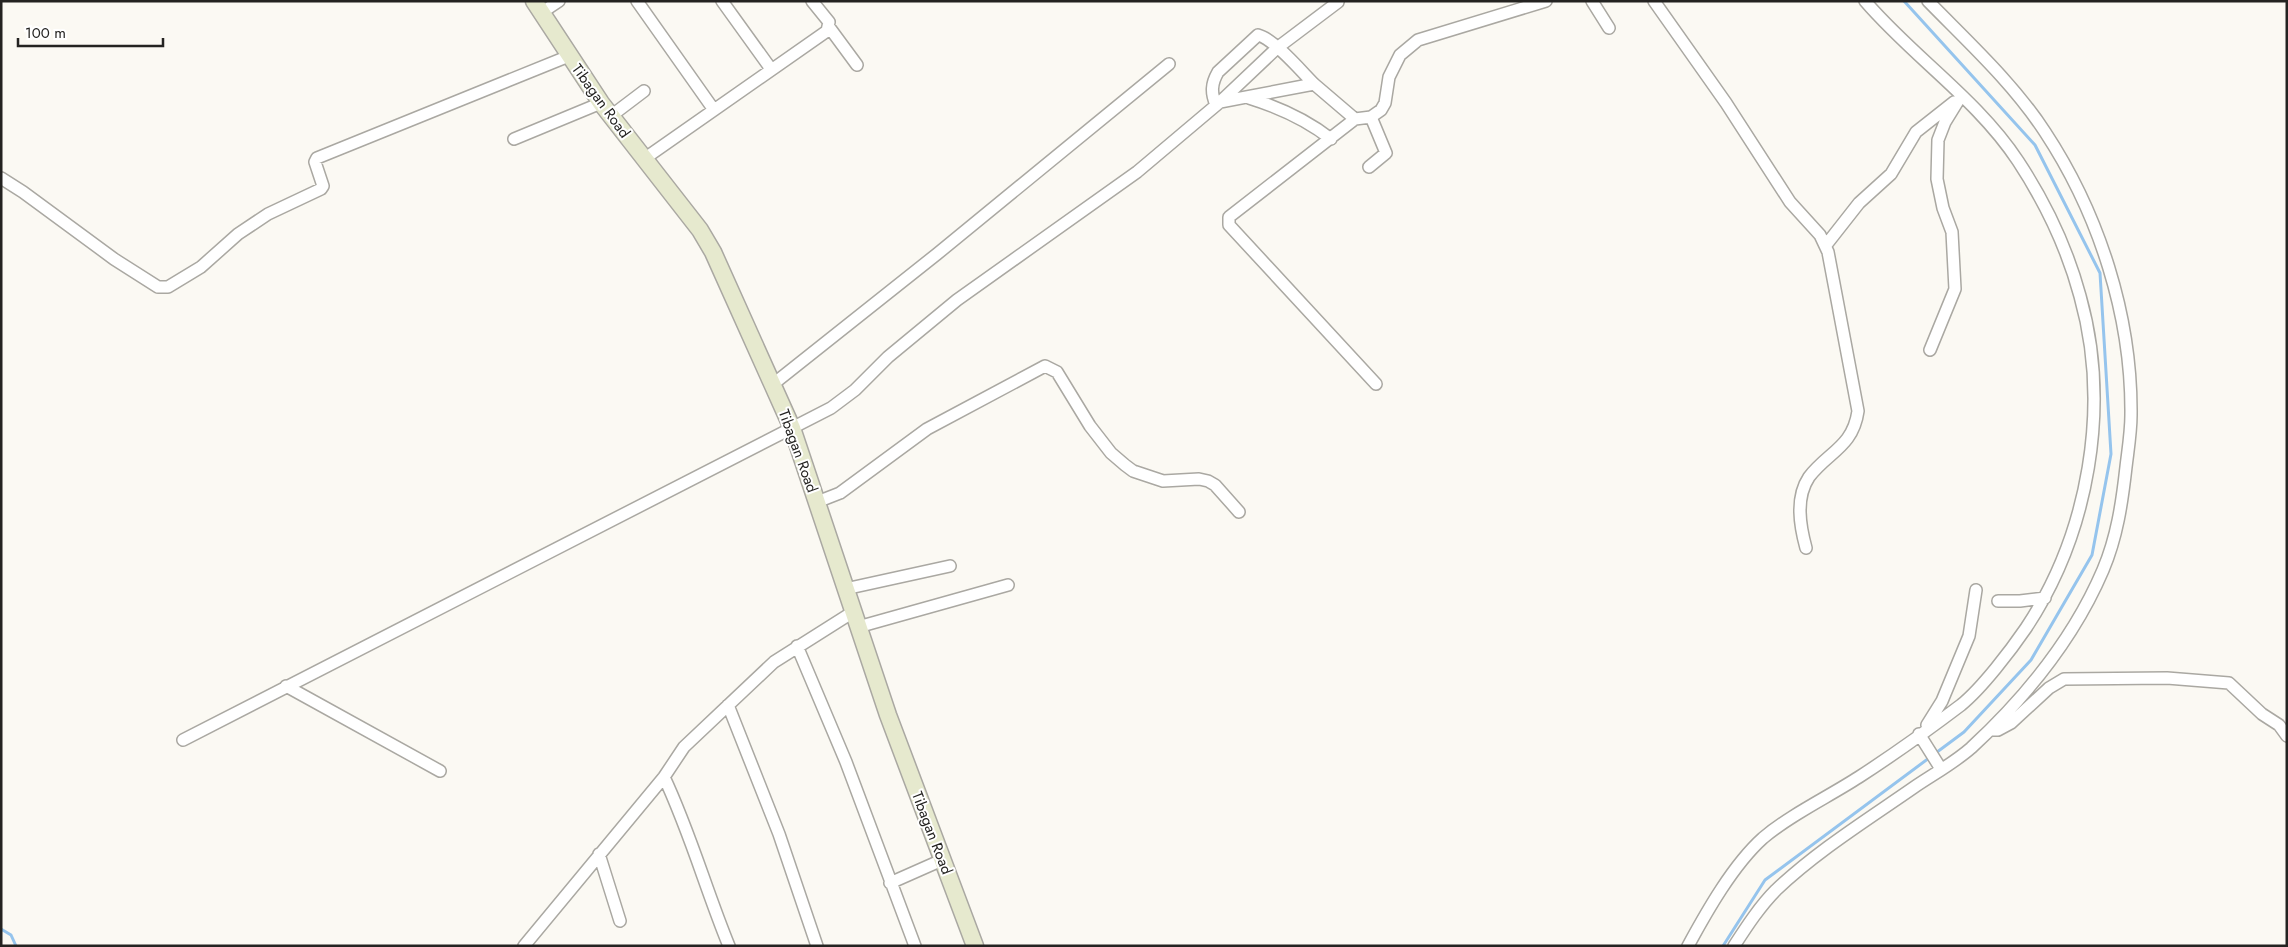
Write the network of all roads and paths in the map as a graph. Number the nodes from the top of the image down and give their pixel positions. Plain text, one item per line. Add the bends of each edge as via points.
1 (559, 1) edge
2 (637, 1) edge
3 (722, 1) edge
4 (812, 1) edge
5 (1546, 1) edge
6 (1592, 1) edge
7 (1654, 1) edge
8 (1866, 1) edge
9 (1928, 1) edge
10 (1338, 2) edge
11 (537, 7) edge
12 (829, 27) junction
13 (1609, 28) dead end
14 (1277, 48) junction
15 (568, 56) junction
16 (1169, 64) dead end
17 (857, 65) dead end
18 (770, 70) junction
19 (1314, 84) junction
20 (644, 91) dead end
21 (1961, 96) junction
22 (1245, 97) junction
23 (1218, 104) junction
24 (606, 110) junction
25 (714, 110) junction
26 (1371, 117) junction
27 (1355, 119) junction
28 (1331, 139) junction
29 (514, 140) dead end
30 (644, 159) junction
31 (1370, 167) dead end
32 (1, 178) edge
33 (1826, 245) junction
34 (1930, 350) dead end
35 (1376, 384) dead end
36 (772, 385) junction
37 (792, 428) junction
38 (817, 502) junction
39 (1239, 512) dead end
40 (1806, 548) dead end
41 (950, 566) dead end
42 (1008, 585) dead end
43 (845, 589) junction
44 (1976, 590) dead end
45 (2045, 598) junction
46 (1998, 601) dead end
47 (856, 619) junction
48 (797, 646) junction
49 (286, 686) junction
50 (728, 704) junction
51 (1990, 730) junction
52 (2287, 736) edge
53 (1923, 737) junction
54 (183, 740) dead end
55 (1940, 766) junction
56 (440, 771) dead end
57 (664, 777) junction
58 (599, 854) junction
59 (942, 860) junction
60 (890, 883) junction
61 (620, 922) dead end
62 (524, 946) edge
63 (729, 946) edge
64 (817, 946) edge
65 (915, 946) edge
66 (975, 946) edge
67 (1688, 946) edge
68 (1734, 946) edge

1 - 11 street
2 - 25 street
3 - 18 street
4 - 12 street via 829,22
5 - 26 street via 1418,40 1400,55 1389,77 1382,110
6 - 13 street
7 - 33 street via 1726,103 1785,195
8 - 21 street
9 - 51 street via 2008,84 2045,131 2065,165 2102,248 2121,314 2129,373 2131,419 2123,498 2114,540 2102,572 2050,662
10 - 14 street
11 - 15 main road, Tibagan Road
12 - 17 street
12 - 18 street
14 - 19 street
14 - 23 street
14 - 23 street via 1263,36 1255,36 1214,79 1211,90
15 - 24 main road, Tibagan Road
15 - 32 street via 317,158 321,189 250,225 201,268 168,287 158,287 114,259
16 - 36 street
18 - 25 street
19 - 22 street
19 - 27 street
20 - 24 street
21 - 33 street via 1916,132 1891,174 1858,203
21 - 34 street via 1938,140 1937,179 1952,232 1955,289
21 - 45 street via 2004,142 2041,198 2067,258 2086,324 2093,376 2086,479 2069,545
22 - 23 street
22 - 28 street via 1276,107
23 - 37 street via 1137,172 957,300 831,408
24 - 29 street
24 - 30 main road, Tibagan Road
25 - 30 street
26 - 27 street
26 - 31 street via 1386,153
27 - 28 street
28 - 35 street via 1229,217 1228,223
30 - 36 main road, Tibagan Road via 700,230 713,252
33 - 40 street via 1858,411 1851,436 1808,479 1802,493 1800,525
36 - 37 main road, Tibagan Road
37 - 38 main road, Tibagan Road
37 - 49 street
38 - 39 street via 840,493 927,429 1045,366 1057,372 1090,426 1111,453 1132,471 1163,480 1212,482
38 - 43 main road, Tibagan Road
41 - 43 street
42 - 47 street
43 - 47 main road, Tibagan Road
44 - 53 street via 1969,636
45 - 46 street
45 - 53 street via 2013,648 1964,702
47 - 48 street
47 - 59 main road, Tibagan Road
48 - 50 street via 774,662
48 - 60 street via 846,762
49 - 54 street
49 - 56 street
50 - 57 street via 684,746
50 - 64 street via 779,834
51 - 52 street via 1998,730 2011,723 2049,688 2064,680 2167,678 2230,683
51 - 55 street via 1967,752
53 - 55 street
53 - 67 street via 1763,838 1741,862
55 - 68 street via 1776,890
57 - 58 street
57 - 63 street
58 - 61 street
58 - 62 street
59 - 60 street
59 - 66 main road, Tibagan Road
60 - 65 street

